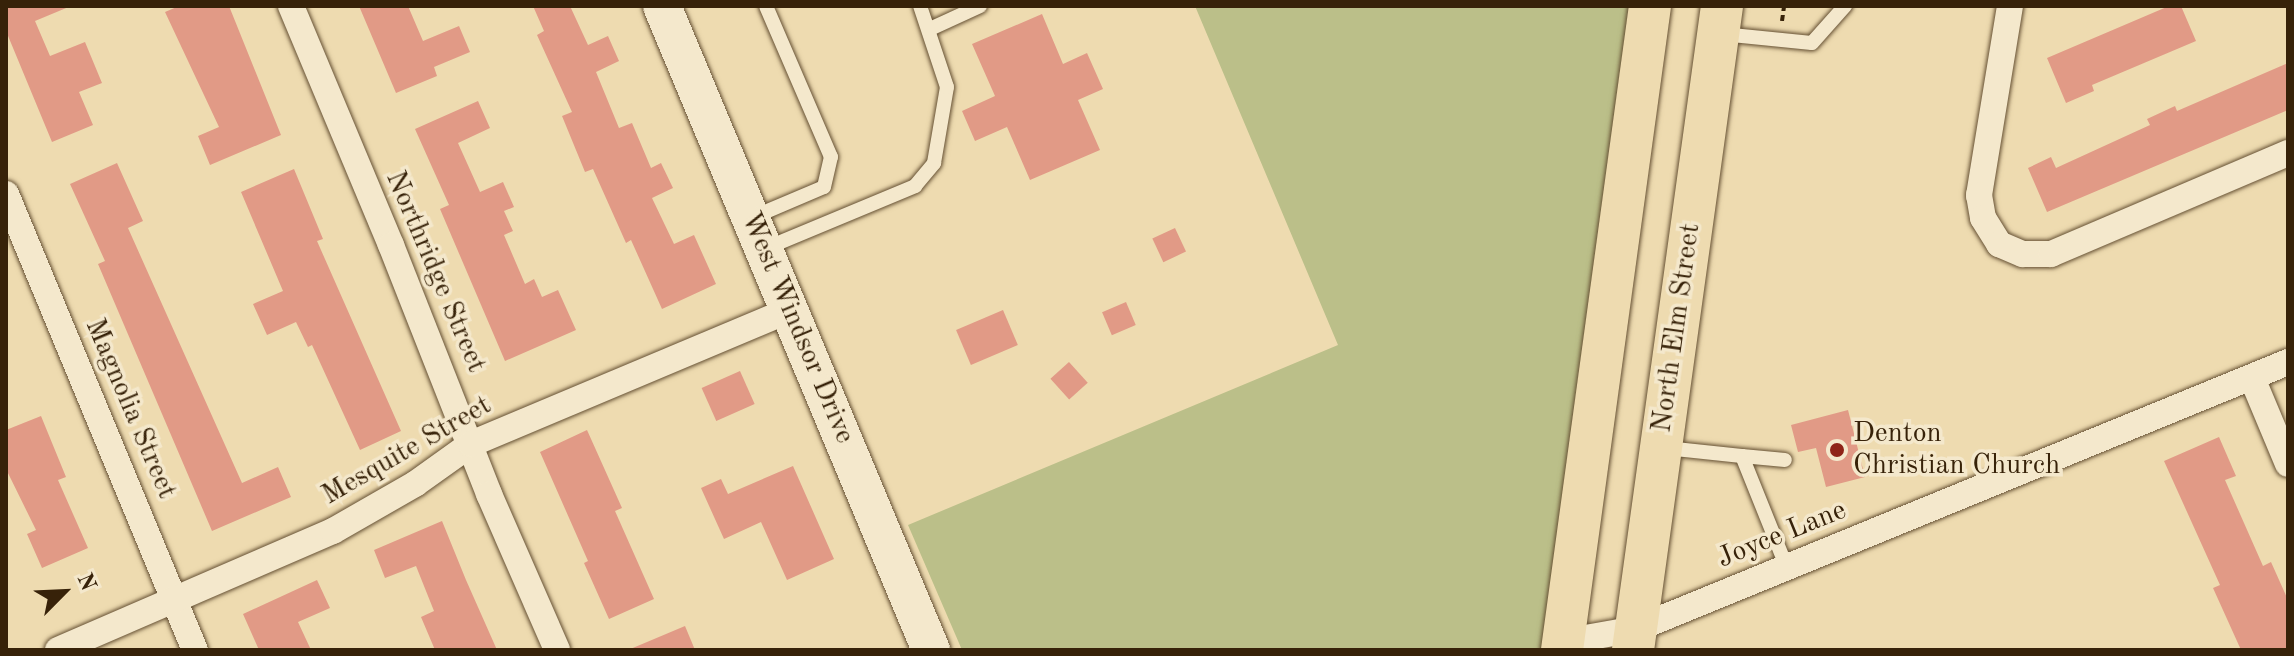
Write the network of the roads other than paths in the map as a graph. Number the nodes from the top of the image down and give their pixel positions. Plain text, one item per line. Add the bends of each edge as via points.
1 (291, 6) edge
2 (662, 6) edge
3 (766, 6) edge
4 (920, 6) edge
5 (980, 6) edge
6 (1650, 6) edge
7 (1845, 6) edge
8 (2010, 6) edge
9 (1720, 20) edge
10 (930, 29) junction
11 (2288, 153) edge
12 (6, 194) edge
13 (757, 233) junction
14 (790, 310) junction
15 (2288, 362) edge
16 (2252, 378) junction
17 (471, 444) junction
18 (1661, 447) junction
19 (1742, 456) junction
20 (1785, 460) dead end
21 (2288, 464) edge
22 (1787, 568) junction
23 (176, 601) junction
24 (1635, 640) edge
25 (1562, 646) edge
26 (58, 650) edge
27 (195, 650) edge
28 (557, 650) edge
29 (931, 650) edge

1 - 17 street, Northridge Street
2 - 13 street, West Windsor Drive
3 - 13 lane via 831,166 824,187
4 - 10 lane
5 - 10 lane
6 - 25 main road
7 - 9 lane via 1812,43
8 - 11 street via 1979,195 1983,218 1999,244 2023,254 2051,254
9 - 18 main road, North Elm Street
10 - 13 lane via 947,87 934,163 915,186
12 - 23 street, Magnolia Street
13 - 14 street, West Windsor Drive
14 - 17 street, Mesquite Street
14 - 29 street, West Windsor Drive
15 - 16 street, Joyce Lane
16 - 21 street
16 - 22 street, Joyce Lane
17 - 23 street, Mesquite Street via 333,531
17 - 28 street, Northridge Street
18 - 19 lane
18 - 24 main road, North Elm Street
19 - 20 lane
19 - 22 lane
22 - 24 street, Joyce Lane
23 - 26 street, Mesquite Street
23 - 27 street, Magnolia Street
24 - 25 street, Joyce Lane

